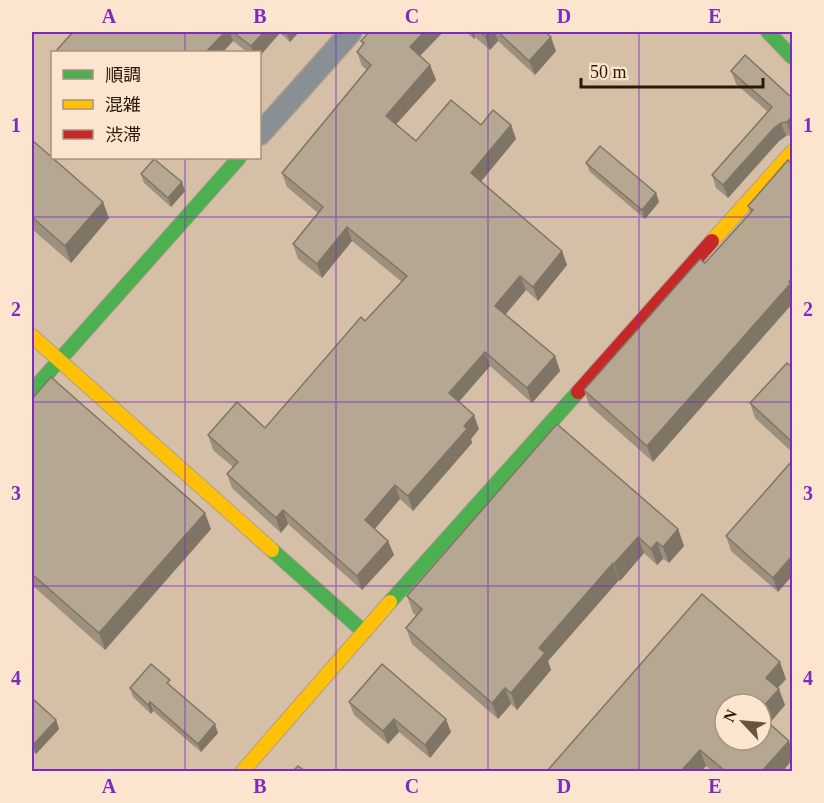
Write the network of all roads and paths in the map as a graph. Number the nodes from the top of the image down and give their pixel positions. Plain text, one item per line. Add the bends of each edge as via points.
1 (351, 32) edge
2 (768, 32) edge
3 (792, 57) edge
4 (261, 133) edge
5 (792, 152) edge
6 (238, 159) edge
7 (32, 336) edge
8 (59, 360) junction
9 (32, 391) edge
10 (364, 632) junction
11 (242, 771) edge

1 - 4 street
2 - 3 street
5 - 10 street
6 - 8 street
7 - 8 street
8 - 9 street
8 - 10 street
10 - 11 street

